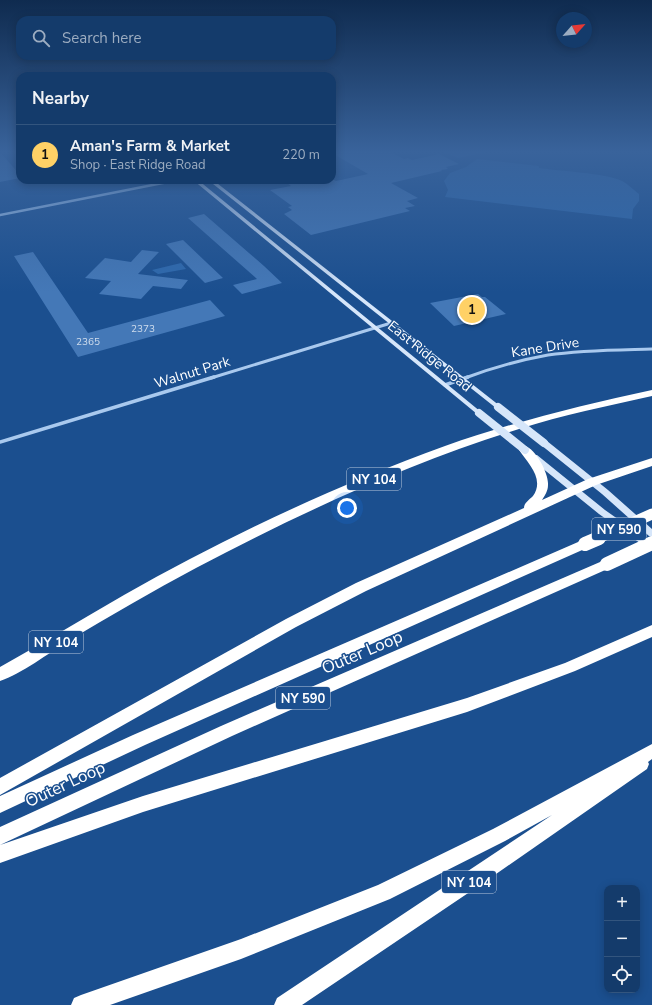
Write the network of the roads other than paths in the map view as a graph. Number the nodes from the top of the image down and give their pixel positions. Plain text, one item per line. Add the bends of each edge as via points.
1 (82, 199) edge
2 (217, 199) edge
3 (234, 199) edge
4 (0, 215) edge
5 (391, 323) junction
6 (375, 328) junction
7 (652, 349) edge
8 (463, 379) junction
9 (445, 385) junction
10 (652, 393) edge
11 (0, 442) edge
12 (525, 450) junction
13 (652, 462) edge
14 (592, 482) junction
15 (574, 490) junction
16 (518, 514) junction
17 (652, 514) edge
18 (652, 534) edge
19 (652, 543) edge
20 (652, 548) edge
21 (652, 631) edge
22 (0, 675) edge
23 (652, 751) edge
24 (652, 756) edge
25 (0, 787) edge
26 (0, 805) edge
27 (0, 836) edge
28 (0, 854) edge
29 (81, 1005) edge
30 (284, 1005) edge

1 - 4 street
2 - 6 main road, East Ridge Road
3 - 5 main road, East Ridge Road
5 - 6 street, Walnut Park
5 - 8 main road, East Ridge Road
6 - 9 main road, East Ridge Road
6 - 11 street, Walnut Park
7 - 8 street, Kane Drive via 577,352 540,357 504,365
8 - 9 street, Kane Drive
8 - 14 main road, East Ridge Road, bridge
9 - 12 main road, East Ridge Road, bridge
10 - 22 highway, NY 104 via 581,408 514,427 350,489 176,573
12 - 15 main road, East Ridge Road
12 - 16 highway via 539,470 543,486 536,501
13 - 14 highway
14 - 15 highway
14 - 18 main road, East Ridge Road
15 - 16 highway
15 - 20 main road, East Ridge Road
16 - 25 highway via 399,568 306,615
17 - 26 highway, Outer Loop / NY 590, bridge via 165,729
19 - 27 highway, Outer Loop / NY 590, bridge via 440,639 166,758
21 - 28 highway via 531,682 467,705 136,806
23 - 29 highway via 487,842 383,892 241,949
24 - 30 highway, NY 104 via 480,875

